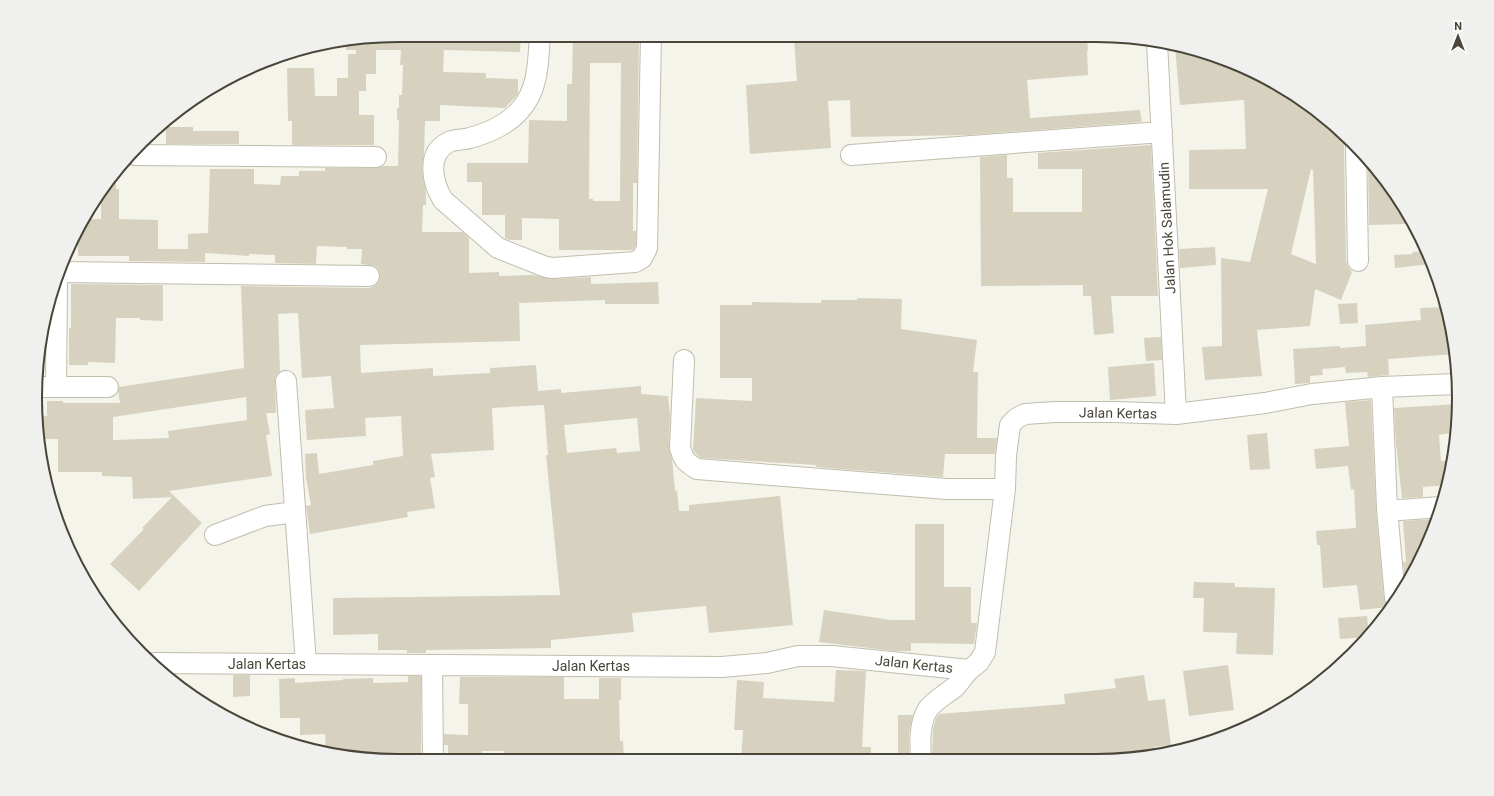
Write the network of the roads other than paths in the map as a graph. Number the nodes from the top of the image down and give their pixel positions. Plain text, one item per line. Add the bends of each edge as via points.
1 (539, 42) edge
2 (651, 42) edge
3 (1157, 48) edge
4 (1162, 132) junction
5 (138, 154) edge
6 (851, 155) dead end
7 (1356, 155) edge
8 (376, 157) dead end
9 (1358, 261) dead end
10 (65, 272) edge
11 (369, 276) dead end
12 (55, 302) edge
13 (684, 360) dead end
14 (286, 381) dead end
15 (1451, 384) edge
16 (47, 387) edge
17 (108, 387) dead end
18 (1382, 387) junction
19 (1176, 414) junction
20 (1005, 489) junction
21 (1434, 507) edge
22 (1387, 509) junction
23 (295, 512) junction
24 (215, 535) dead end
25 (1394, 592) edge
26 (161, 664) edge
27 (306, 664) junction
28 (432, 665) junction
29 (969, 670) junction
30 (433, 754) edge
31 (921, 754) edge

1 - 2 street via 537,75 520,111 486,133 450,142 439,150 433,162 433,176 436,190 443,200 498,248 553,268 635,262 642,258 647,248
3 - 4 street, Jalan Hok Salamudin
4 - 6 street
4 - 19 street, Jalan Hok Salamudin
5 - 8 street
7 - 9 street
10 - 11 street
12 - 16 street
13 - 20 street via 680,448 686,463 697,469 947,489
14 - 23 street
15 - 18 street, Jalan Kertas
16 - 17 street
18 - 19 street, Jalan Kertas via 1312,394 1265,403
18 - 22 street
19 - 20 street, Jalan Kertas via 1025,414 1010,425
20 - 29 street, Jalan Kertas via 985,652 979,662
21 - 22 street
22 - 25 street
23 - 24 street via 265,516
23 - 27 street
26 - 27 street, Jalan Kertas
27 - 28 street, Jalan Kertas
28 - 29 street, Jalan Kertas via 722,666 767,663 798,656 832,656
28 - 30 street
29 - 31 street via 956,686 928,709 920,737

